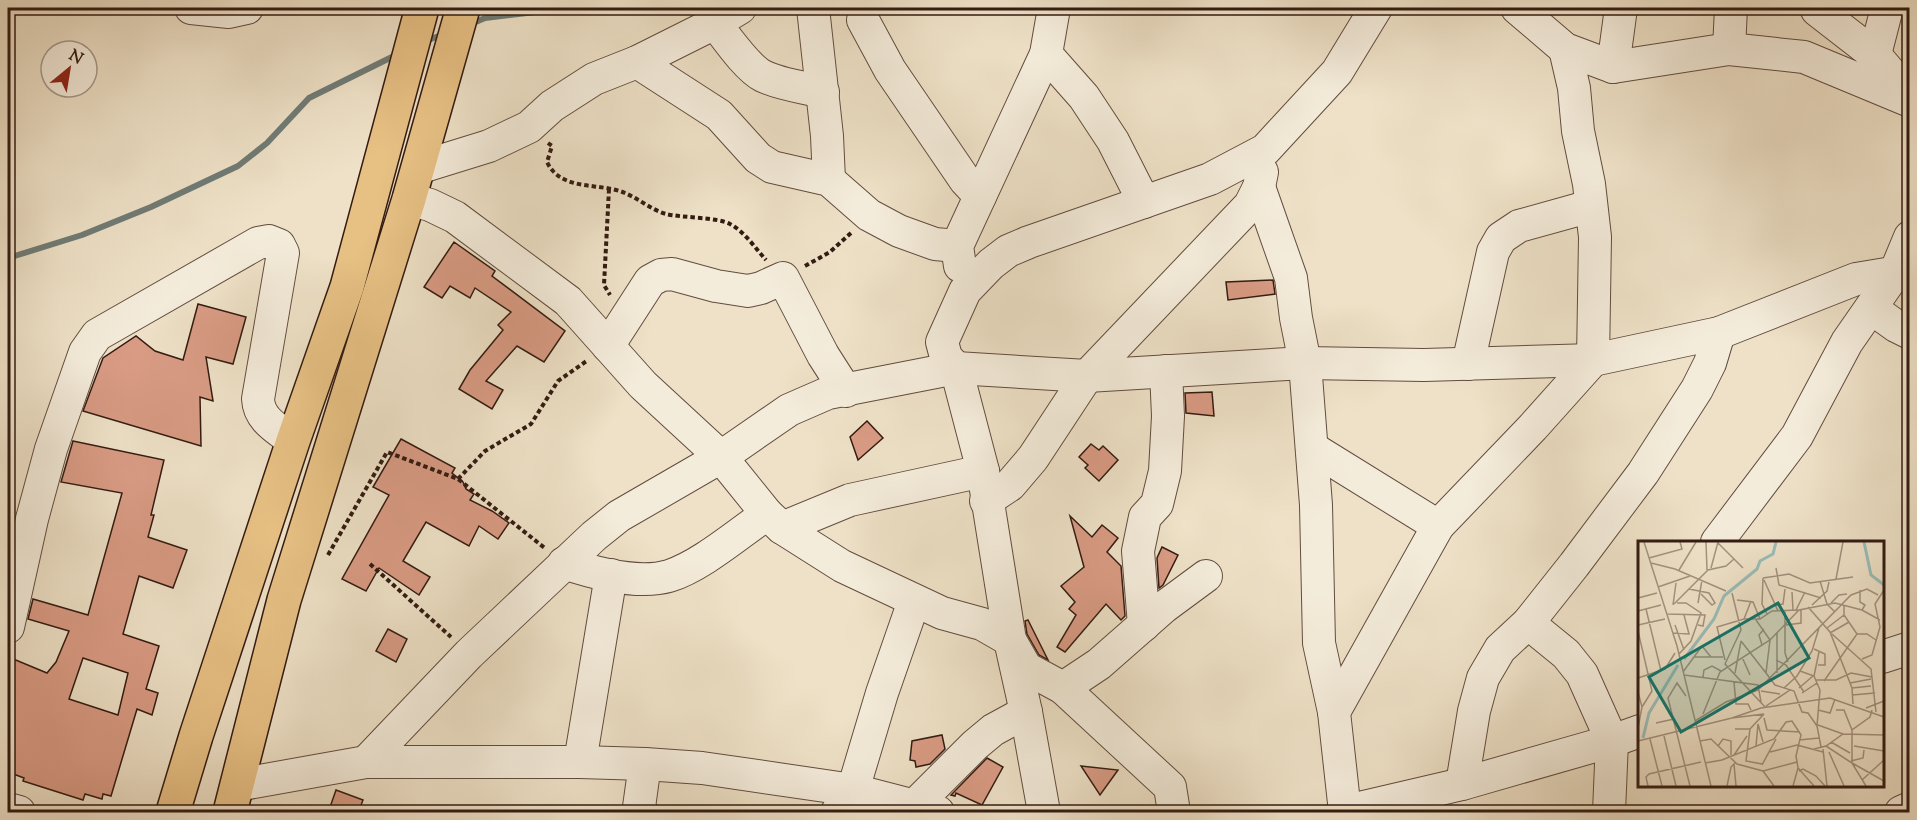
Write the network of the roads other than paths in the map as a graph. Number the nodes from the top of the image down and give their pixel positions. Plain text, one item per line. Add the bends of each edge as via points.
1 (191, 8) edge
2 (247, 8) edge
3 (422, 8) edge
4 (813, 8) edge
5 (1054, 8) edge
6 (1376, 8) edge
7 (1517, 8) edge
8 (1621, 8) edge
9 (1731, 8) edge
10 (1887, 8) edge
11 (1900, 8) edge
12 (1817, 9) edge
13 (462, 11) edge
14 (1910, 14) edge
15 (727, 15) edge
16 (863, 20) dead end
17 (1565, 49) junction
18 (1729, 50) junction
19 (1046, 54) junction
20 (1804, 57) junction
21 (637, 62) junction
22 (1613, 67) junction
23 (1871, 69) junction
24 (823, 92) junction
25 (1910, 96) edge
26 (1910, 101) edge
27 (1265, 150) junction
28 (418, 168) junction
29 (829, 180) junction
30 (1259, 188) junction
31 (980, 196) junction
32 (409, 200) junction
33 (1144, 202) junction
34 (1591, 206) junction
35 (1910, 237) edge
36 (957, 246) junction
37 (1902, 272) edge
38 (964, 291) junction
39 (1871, 308) junction
40 (1719, 333) junction
41 (1910, 333) edge
42 (608, 346) junction
43 (1593, 360) junction
44 (1305, 363) junction
45 (1468, 364) junction
46 (956, 368) junction
47 (1166, 371) junction
48 (1087, 376) junction
49 (846, 391) junction
50 (293, 441) junction
51 (1312, 448) junction
52 (721, 457) junction
53 (984, 486) junction
54 (775, 521) junction
55 (1438, 526) junction
56 (1718, 541) edge
57 (564, 563) junction
58 (611, 575) junction
59 (1206, 576) dead end
60 (914, 601) junction
61 (1528, 622) junction
62 (8, 624) edge
63 (1144, 625) junction
64 (1010, 640) junction
65 (1910, 648) edge
66 (1884, 656) edge
67 (1063, 688) junction
68 (1026, 712) junction
69 (1334, 712) junction
70 (1626, 736) edge
71 (366, 762) junction
72 (580, 762) junction
73 (645, 764) junction
74 (1462, 784) junction
75 (234, 799) edge
76 (845, 801) edge
77 (1910, 808) edge
78 (8, 809) edge
79 (926, 809) edge
80 (1344, 812) edge
81 (20, 813) edge
82 (173, 813) edge
83 (642, 813) edge
84 (1044, 813) edge
85 (1174, 813) edge
86 (1609, 813) edge
87 (1901, 813) edge

1 - 2 street via 229,12
3 - 50 main road via 347,287
4 - 24 street
5 - 19 street
6 - 27 street via 1338,72
7 - 17 street
8 - 22 street
9 - 18 street
10 - 23 street
11 - 14 street
12 - 20 street
12 - 23 street
13 - 28 main road
15 - 21 street
15 - 24 street via 752,67 761,75
16 - 31 street via 890,70 964,180
17 - 22 street
17 - 34 street
18 - 20 street
18 - 22 street
19 - 31 street
19 - 33 street via 1084,97 1113,141
20 - 23 street
21 - 28 street via 594,79 552,106 529,127 489,146
21 - 29 street via 719,115 765,163
23 - 25 street
23 - 26 street
24 - 29 street
27 - 30 street
27 - 33 street via 1210,179
28 - 32 main road
29 - 36 street via 869,215 899,231 935,244
30 - 44 street via 1291,278
30 - 48 street via 1250,205
31 - 36 street
32 - 42 street via 455,217 568,301
32 - 75 main road via 284,600
33 - 38 street via 1008,250
34 - 43 street via 1595,237
34 - 45 street via 1519,226 1501,238 1493,252
35 - 37 street
36 - 38 street
37 - 39 street
37 - 40 street via 1856,279
38 - 46 street via 942,342 946,357
39 - 41 street
39 - 56 street via 1847,342 1797,436
40 - 43 street
40 - 61 street via 1697,389 1643,473
42 - 49 street via 650,281 661,274 748,291 783,278
42 - 52 street via 643,385
43 - 45 street
43 - 55 street
44 - 45 street
44 - 47 street
44 - 51 street
46 - 48 street
46 - 49 street
46 - 53 street
47 - 48 street
47 - 63 street via 1165,471 1157,504 1145,517 1138,551
48 - 53 street via 1033,458 1010,485
49 - 52 street via 828,393 789,410
50 - 62 street via 262,416 258,408 283,253 279,245 269,241 258,243 97,335 85,352 34,509
50 - 82 main road
51 - 55 street
51 - 69 street via 1319,643
52 - 54 street
52 - 57 street via 619,516
53 - 54 street via 850,500
53 - 64 street
54 - 58 street via 668,576 640,579
54 - 60 street via 842,566
55 - 69 street
57 - 58 street
57 - 71 street via 469,654
58 - 72 street
59 - 63 street
60 - 64 street via 982,624
60 - 76 street
61 - 70 street via 1566,654
61 - 74 street via 1500,649 1483,678
63 - 67 street via 1099,664
64 - 67 street via 1026,668
64 - 68 street
65 - 66 street
67 - 85 street via 1170,786
68 - 79 street via 975,745
68 - 84 street
69 - 80 street
70 - 74 street
70 - 86 street
71 - 72 street
71 - 75 street
72 - 73 street
73 - 76 street via 702,768
73 - 83 street via 639,807
74 - 80 street
76 - 79 street
77 - 87 street
78 - 81 street

